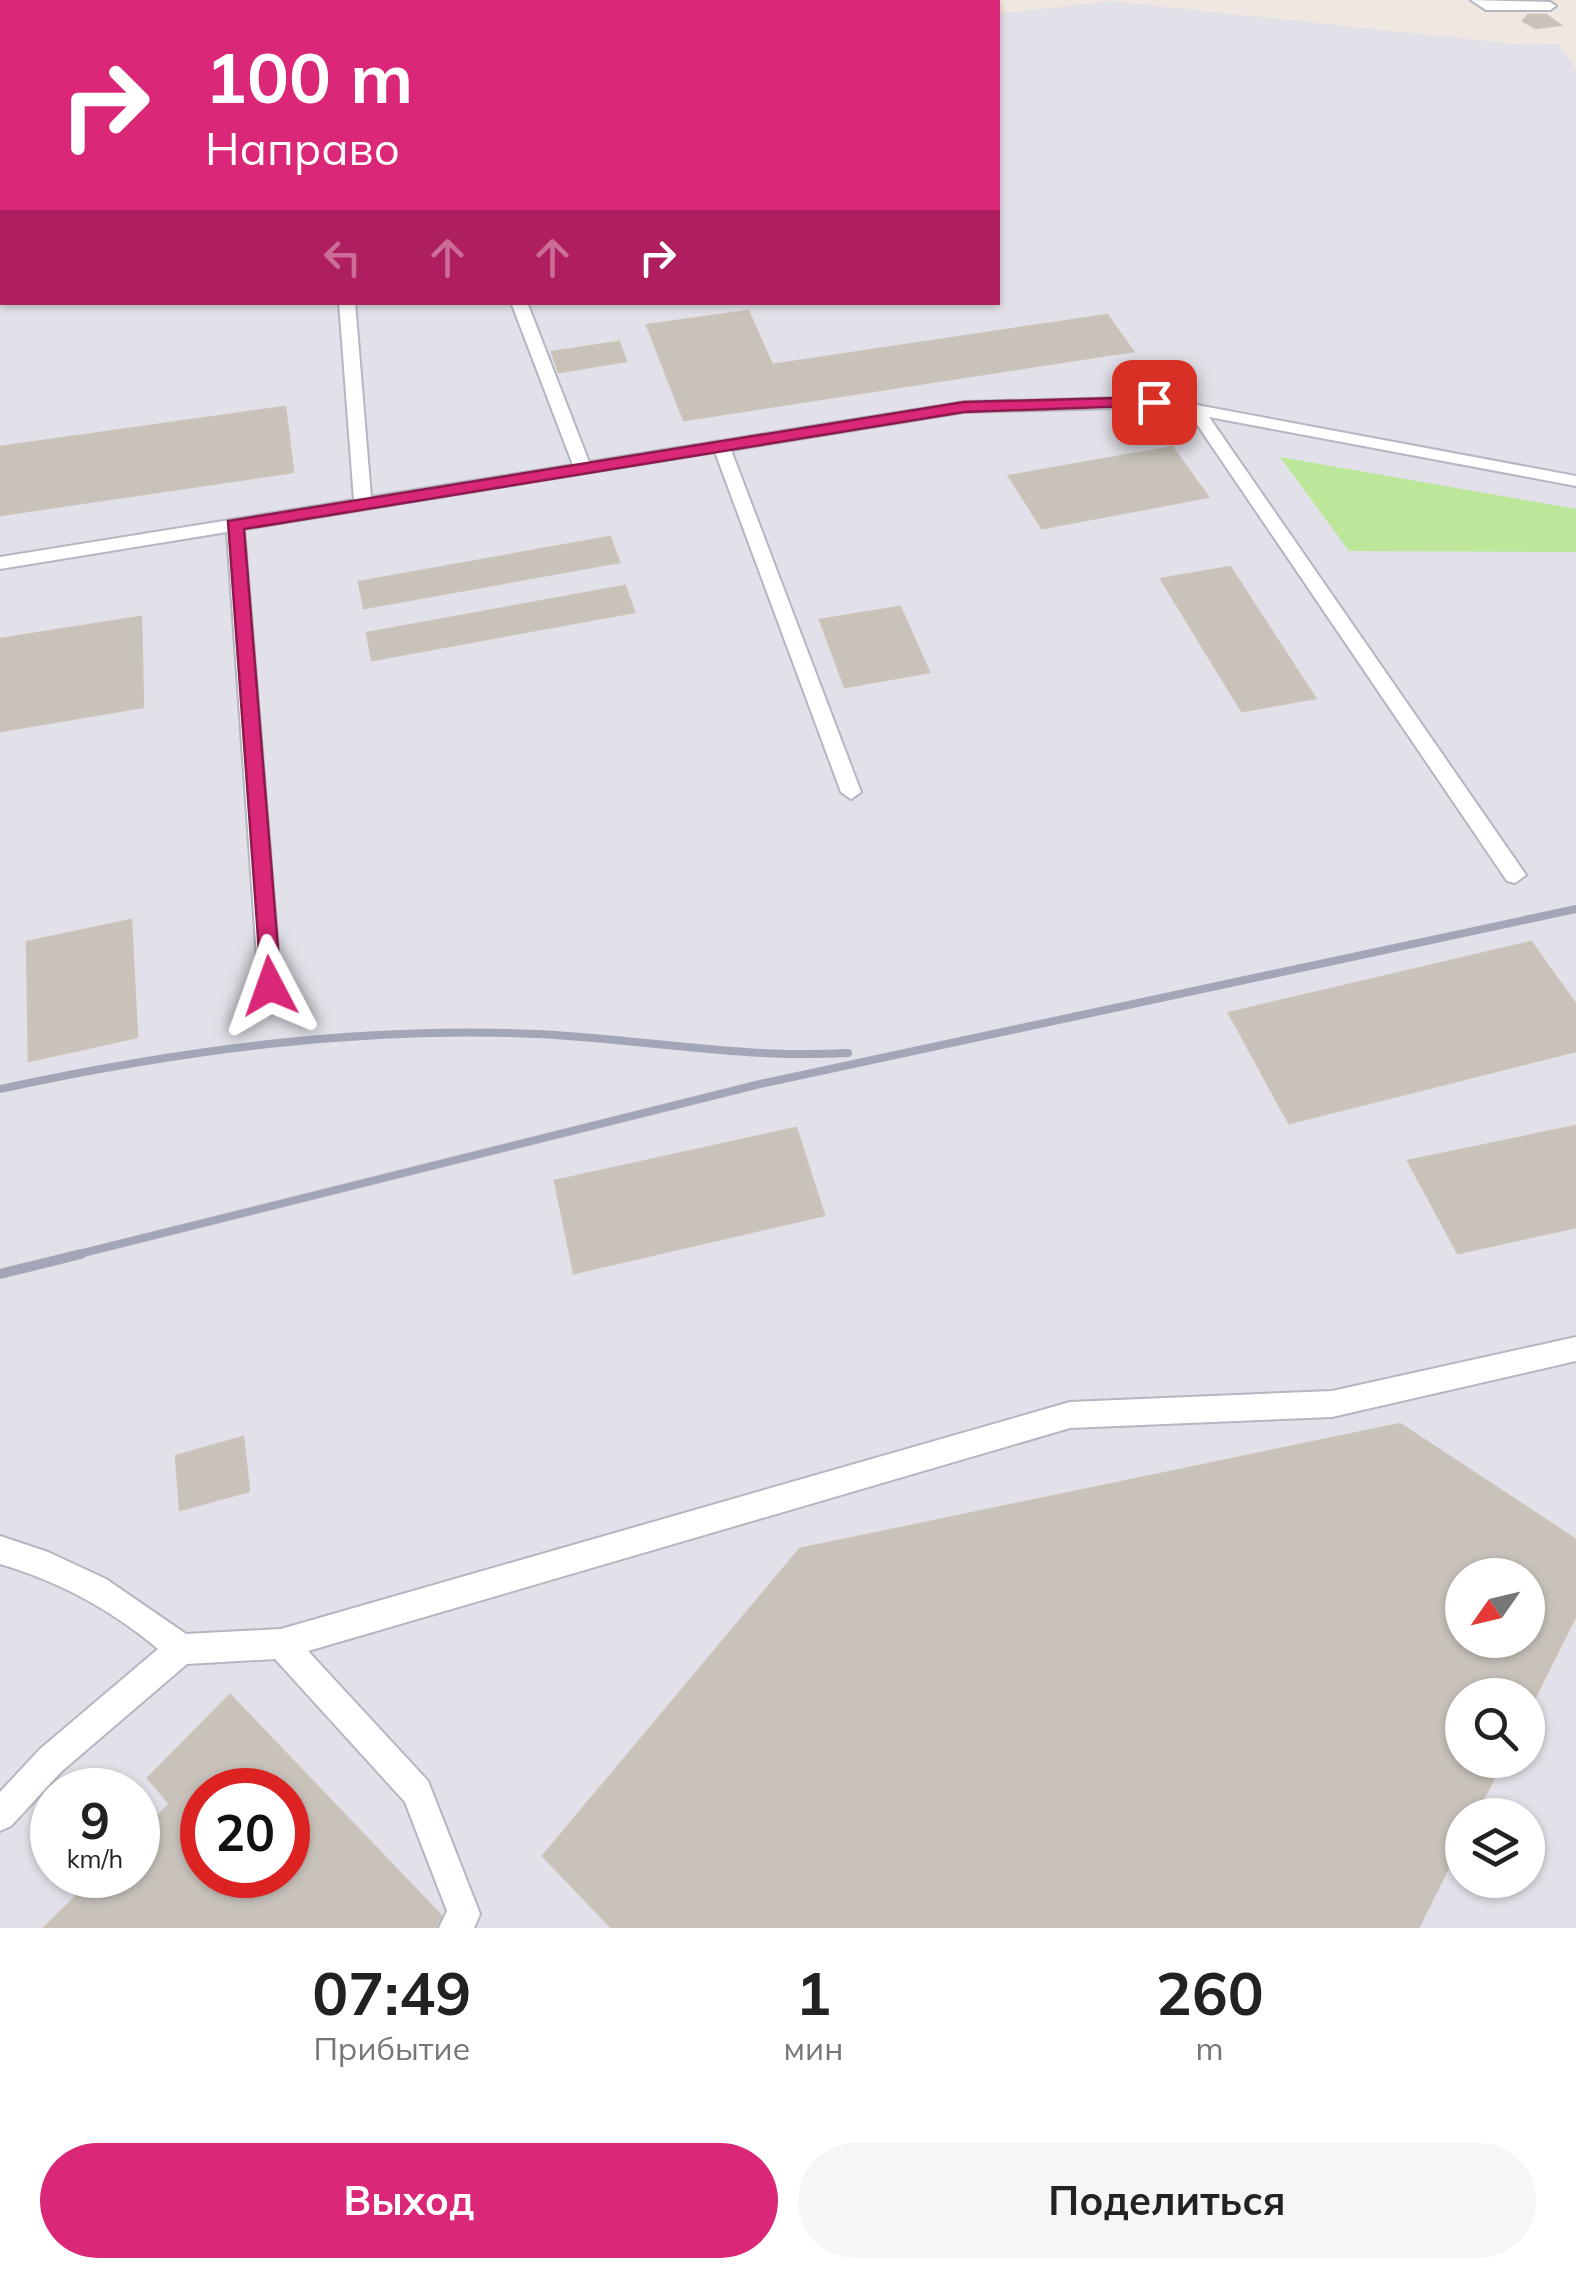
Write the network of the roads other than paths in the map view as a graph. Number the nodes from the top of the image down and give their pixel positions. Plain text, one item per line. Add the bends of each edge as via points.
1 (1481, 3) edge
2 (1550, 6) dead end
3 (1492, 25) dead end
4 (347, 305) edge
5 (520, 305) edge
6 (1195, 410) junction
7 (722, 446) junction
8 (582, 469) junction
9 (1576, 481) edge
10 (363, 504) junction
11 (235, 525) junction
12 (0, 563) edge
13 (851, 792) dead end
14 (1515, 875) dead end
15 (270, 986) dead end
16 (1576, 1349) edge
17 (0, 1550) edge
18 (280, 1644) junction
19 (180, 1649) junction
20 (0, 1815) edge
21 (455, 1928) edge

1 - 2 lane
1 - 3 lane
4 - 10 lane
5 - 8 lane
6 - 7 lane via 1154,402 964,407
6 - 9 lane
6 - 14 lane
7 - 8 lane
7 - 13 lane
8 - 10 lane
10 - 11 lane
11 - 12 lane
11 - 15 lane
16 - 18 lane via 1332,1404 1070,1415
17 - 19 lane via 142,1615
18 - 19 lane
18 - 21 lane via 416,1792 464,1914
19 - 20 lane via 51,1760

